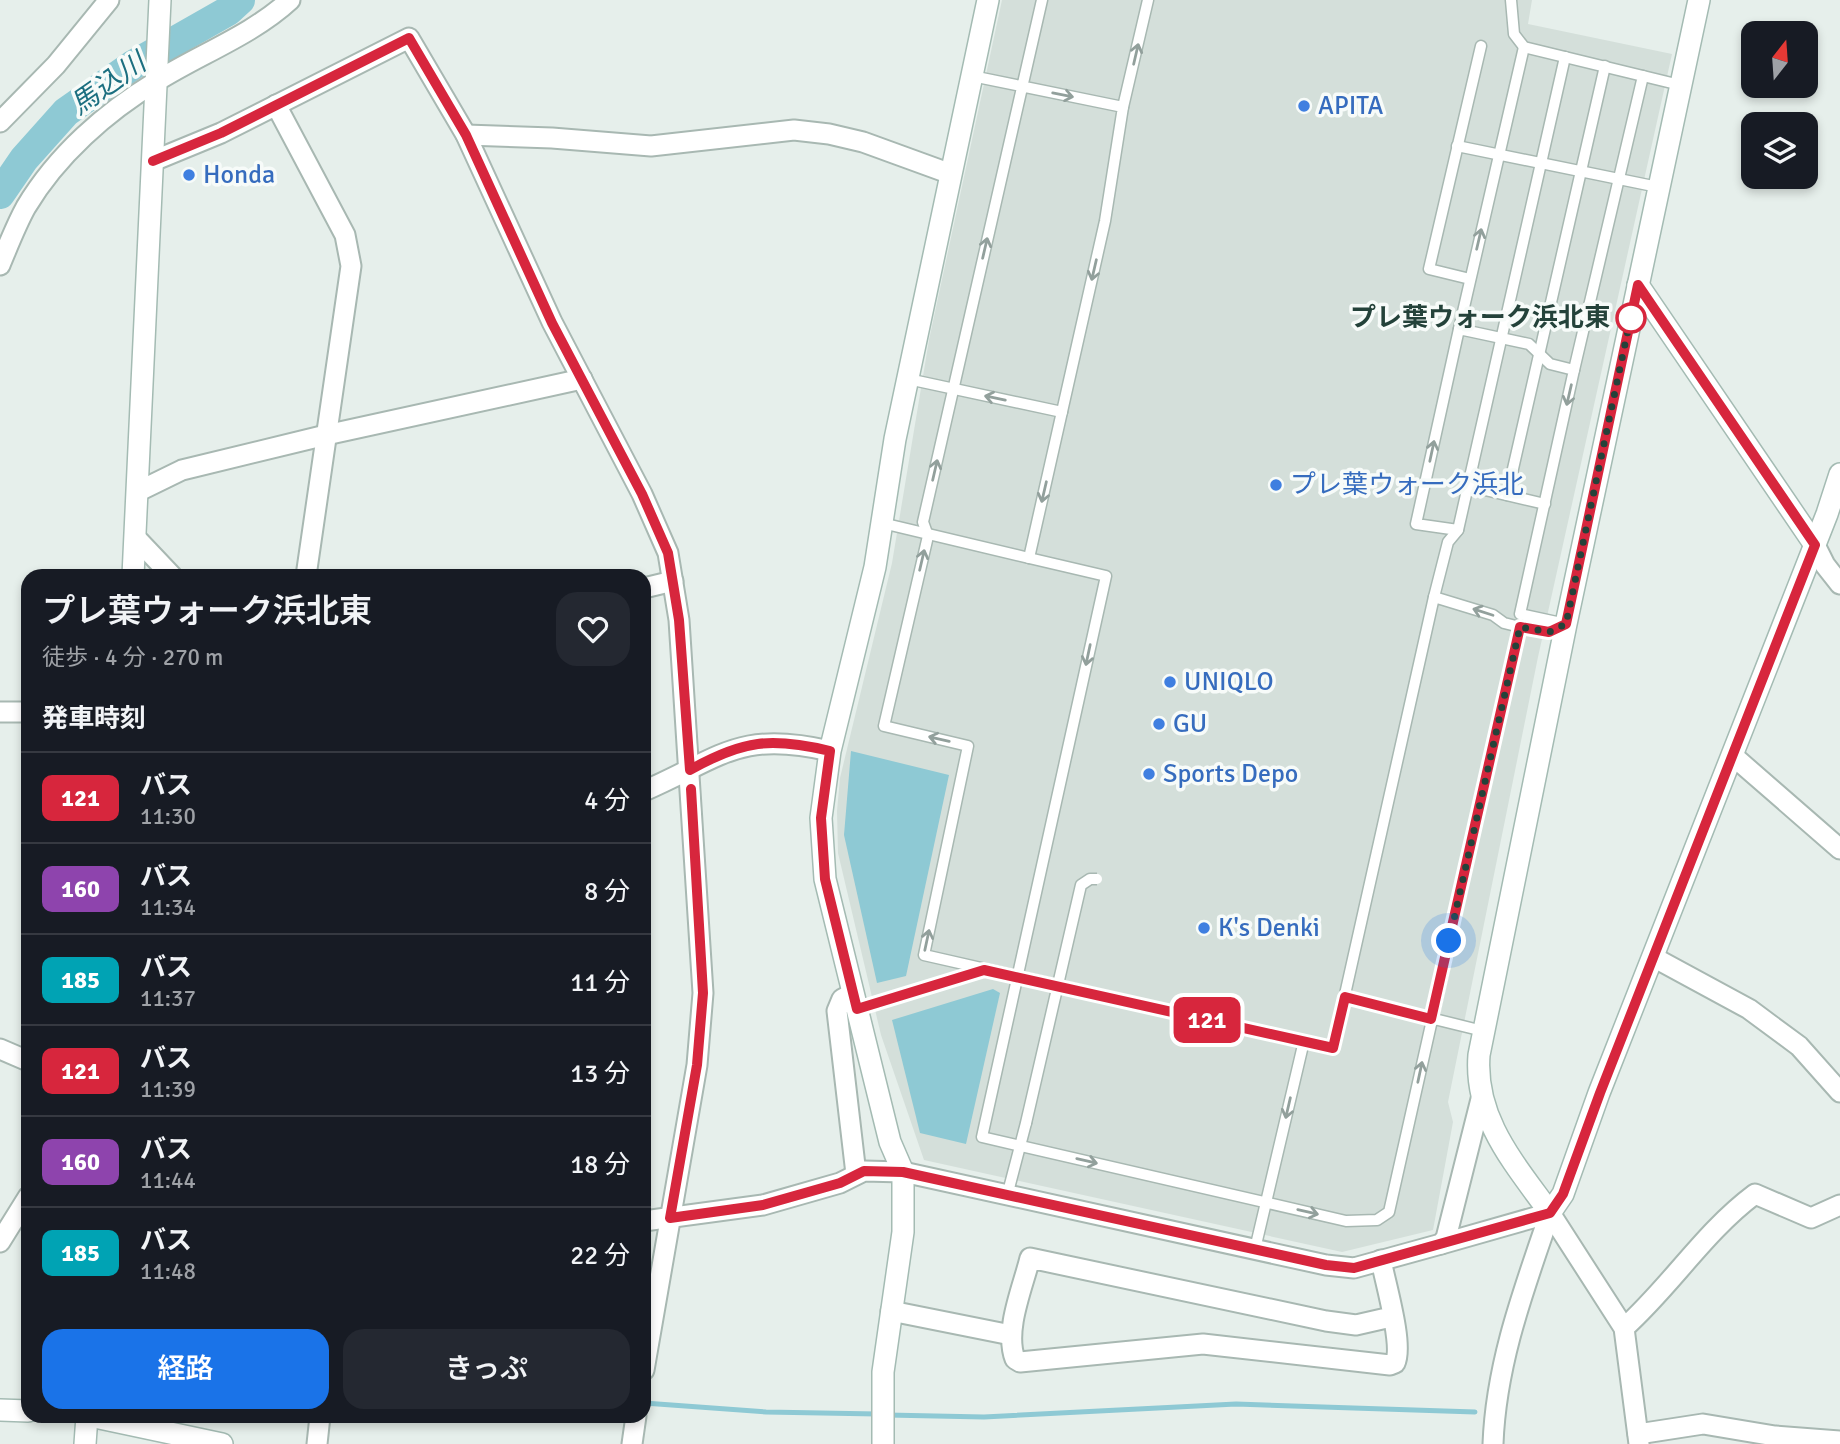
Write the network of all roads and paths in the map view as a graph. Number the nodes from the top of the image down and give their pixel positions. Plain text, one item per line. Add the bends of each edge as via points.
1 (109, 0) edge
2 (160, 0) edge
3 (290, 0) edge
4 (988, 0) edge
5 (1042, 0) edge
6 (1148, 0) edge
7 (1511, 0) edge
8 (1699, 0) edge
9 (1481, 46) dead end
10 (1524, 47) junction
11 (1565, 57) junction
12 (1605, 66) junction
13 (156, 76) junction
14 (972, 76) junction
15 (1643, 76) junction
16 (1680, 85) junction
17 (1022, 86) junction
18 (276, 104) junction
19 (1123, 107) junction
20 (0, 122) edge
21 (466, 135) junction
22 (1457, 146) junction
23 (1498, 155) junction
24 (153, 161) junction
25 (1539, 163) junction
26 (1580, 171) junction
27 (951, 174) junction
28 (1620, 179) junction
29 (1658, 187) junction
30 (0, 265) edge
31 (1470, 279) junction
32 (1638, 285) junction
33 (1459, 329) junction
34 (1501, 338) junction
35 (1539, 354) junction
36 (1574, 370) junction
37 (582, 379) junction
38 (908, 379) junction
39 (953, 389) junction
40 (1062, 412) junction
41 (326, 435) junction
42 (1840, 474) edge
43 (1468, 486) junction
44 (137, 492) junction
45 (1507, 495) junction
46 (1545, 504) junction
47 (882, 523) junction
48 (1458, 530) junction
49 (928, 536) junction
50 (136, 538) junction
51 (1815, 545) junction
52 (1029, 558) junction
53 (134, 569) edge
54 (165, 569) edge
55 (307, 569) edge
56 (673, 581) junction
57 (1840, 584) edge
58 (651, 586) edge
59 (1434, 597) junction
60 (1566, 624) junction
61 (1520, 627) junction
62 (0, 712) edge
63 (21, 712) edge
64 (830, 751) junction
65 (1731, 755) junction
66 (690, 770) junction
67 (651, 788) edge
68 (1840, 849) edge
69 (1097, 879) dead end
70 (1653, 957) junction
71 (984, 970) junction
72 (1017, 977) junction
73 (1345, 997) junction
74 (855, 1001) junction
75 (1431, 1019) junction
76 (1484, 1031) junction
77 (1304, 1041) junction
78 (0, 1049) edge
79 (21, 1058) edge
80 (1840, 1091) edge
81 (1481, 1099) junction
82 (1020, 1145) junction
83 (903, 1172) junction
84 (856, 1174) junction
85 (1007, 1196) junction
86 (1266, 1202) junction
87 (1840, 1205) edge
88 (21, 1208) edge
89 (1550, 1213) junction
90 (670, 1218) junction
91 (651, 1220) edge
92 (0, 1242) edge
93 (1441, 1244) junction
94 (1255, 1249) junction
95 (1381, 1260) junction
96 (891, 1311) junction
97 (1391, 1317) junction
98 (1624, 1328) junction
99 (651, 1329) edge
100 (1011, 1335) junction
101 (0, 1410) edge
102 (21, 1412) edge
103 (87, 1423) edge
104 (122, 1423) edge
105 (319, 1423) edge
106 (635, 1423) edge
107 (883, 1435) edge
108 (1639, 1439) edge
109 (1840, 1441) edge
110 (85, 1444) edge
111 (222, 1444) edge
112 (317, 1444) edge
113 (632, 1444) edge
114 (1493, 1444) edge

1 - 20 street
2 - 13 street
3 - 13 street via 227,43
4 - 14 street
5 - 17 lane
19 -> 6 lane
7 - 10 lane via 1514,34
8 - 16 street
9 - 22 lane
10 - 11 lane
10 - 23 lane
11 - 12 lane
11 - 25 lane
12 - 15 lane
12 - 26 lane
13 - 24 street
13 - 30 street via 97,124 49,173 25,208
14 - 17 lane
14 - 27 street
15 - 16 lane
15 - 28 lane
16 - 29 street
17 -> 19 lane
39 -> 17 lane
18 - 21 street via 409,38
18 - 24 street
18 - 41 street via 348,244 351,266
19 -> 40 lane via 1105,221
21 - 27 street via 651,146 794,130 863,142
21 - 37 street
22 - 23 lane
22 - 31 lane via 1429,269
23 - 25 lane
31 -> 23 lane
24 - 44 street
25 - 26 lane
25 - 34 lane
26 - 28 lane
26 - 35 lane
27 - 38 street
28 - 29 lane
28 - 36 lane
29 - 32 street
31 - 33 lane
32 - 51 street
32 - 60 street
33 - 34 lane
48 -> 33 lane via 1416,524
34 - 35 lane via 1529,344
34 - 43 lane
35 - 36 lane via 1550,364
35 - 45 lane
36 -> 46 lane
37 - 41 street
37 - 56 street via 663,541
38 - 39 lane
38 - 47 street
40 -> 39 lane
49 -> 39 lane via 923,522
40 -> 52 lane
41 - 44 street via 182,470
41 - 55 street
42 - 51 street
43 - 45 lane
43 - 48 lane
44 - 50 street
45 - 46 lane
46 - 60 lane via 1520,614
47 - 49 lane
47 - 64 street
48 - 59 lane via 1448,542
49 - 52 lane
71 -> 49 lane via 924,955 968,746 884,726
50 - 53 street
50 - 54 street
51 - 57 street
51 - 65 street
52 -> 72 lane via 1106,576
56 - 58 street
56 - 66 street
61 -> 59 lane
59 - 73 lane
60 - 61 lane via 1549,632
60 - 76 street
61 - 75 lane
62 - 63 street
64 - 66 street via 800,744 752,743 723,751
64 - 74 street via 821,818 825,879
65 - 68 street
65 - 70 street
66 - 67 street
66 - 90 street via 703,993 697,1065
69 - 82 lane, bridge via 1082,886
70 - 80 street via 1749,1009 1799,1046
70 - 89 street via 1563,1194
71 - 72 lane
71 - 74 lane
72 - 77 lane
72 - 82 lane via 982,1137
73 - 75 lane
73 - 77 lane via 1333,1048
74 - 83 street via 890,1142
74 - 84 street via 842,999 837,1011
75 - 76 lane
86 -> 75 lane via 1346,1221 1377,1220 1389,1212
76 - 81 street via 1478,1075
77 -> 86 lane
78 - 79 street
81 - 89 street via 1500,1143
81 - 93 street via 1453,1220
82 - 85 lane
82 -> 86 lane
83 - 84 street via 874,1169
83 - 85 street
83 - 96 street via 903,1232
84 - 90 street via 763,1205
85 - 94 street
86 - 94 lane
87 - 98 street via 1811,1218 1755,1194 1693,1250 1654,1301
88 - 92 street
89 - 93 street
89 - 98 street
89 - 114 street via 1504,1352 1494,1402
90 - 91 street
90 - 99 street
93 - 95 street
94 - 95 street via 1342,1267
95 - 97 street
96 - 100 street
96 - 107 street via 883,1373
97 - 100 street via 1344,1324 1030,1258
97 - 100 street via 1398,1355 1390,1365 1203,1344 1020,1362 1013,1355
98 - 108 street
101 - 102 street
103 - 110 street
104 - 111 street
105 - 112 street
106 - 113 street
108 - 109 street via 1703,1424

